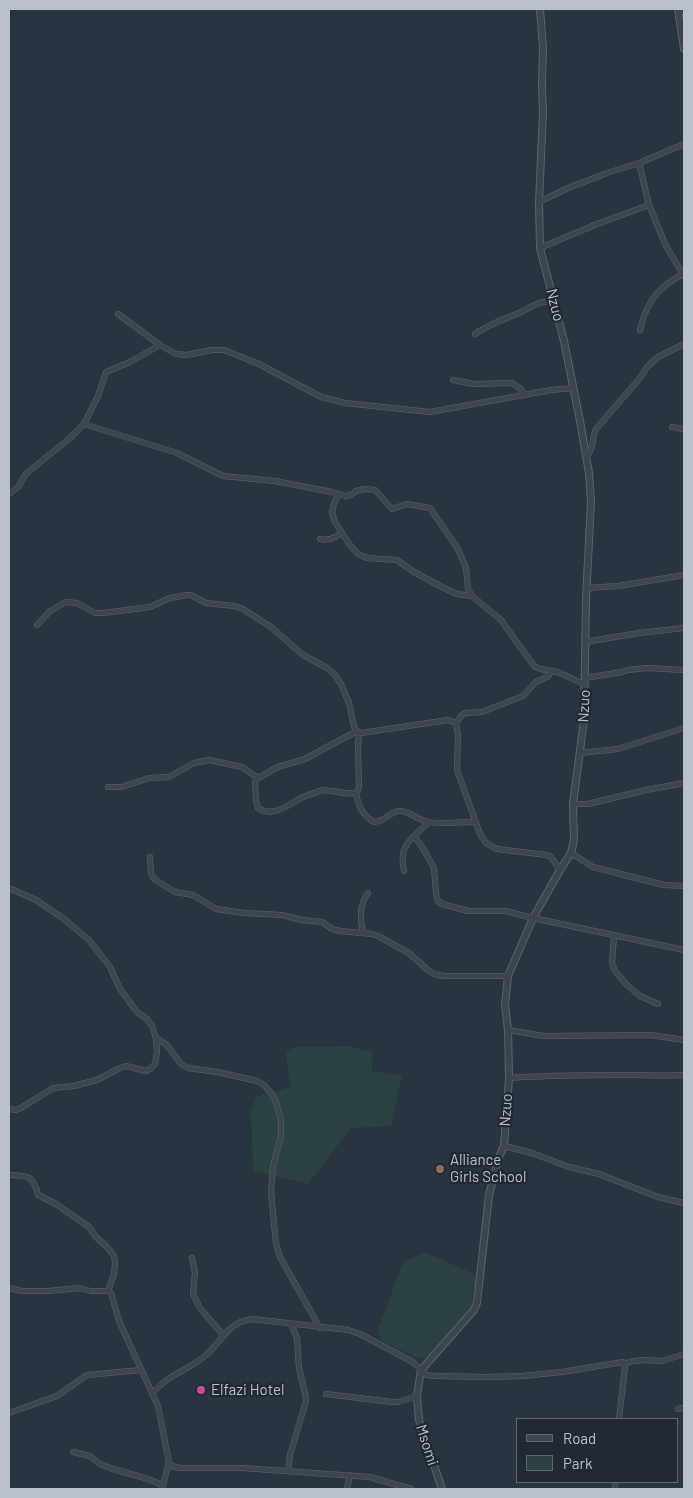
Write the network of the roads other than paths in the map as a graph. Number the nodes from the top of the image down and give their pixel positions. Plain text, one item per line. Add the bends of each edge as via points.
1 (540, 9) edge
2 (678, 9) edge
3 (684, 49) edge
4 (684, 144) edge
5 (639, 163) junction
6 (539, 202) junction
7 (649, 205) junction
8 (540, 248) junction
9 (684, 275) edge
10 (554, 301) junction
11 (118, 314) dead end
12 (640, 330) dead end
13 (475, 334) dead end
14 (684, 344) edge
15 (160, 345) junction
16 (453, 380) dead end
17 (574, 388) junction
18 (524, 395) junction
19 (84, 424) junction
20 (672, 428) dead end
21 (684, 429) edge
22 (586, 458) junction
23 (9, 494) edge
24 (339, 494) junction
25 (342, 533) junction
26 (320, 539) dead end
27 (684, 575) edge
28 (586, 588) junction
29 (472, 596) junction
30 (37, 624) dead end
31 (684, 628) edge
32 (585, 642) junction
33 (684, 670) edge
34 (552, 671) junction
35 (585, 681) junction
36 (456, 723) junction
37 (684, 728) edge
38 (358, 732) junction
39 (580, 753) junction
40 (258, 778) junction
41 (684, 783) edge
42 (108, 787) dead end
43 (356, 793) junction
44 (573, 804) junction
45 (429, 822) junction
46 (476, 822) junction
47 (414, 836) junction
48 (571, 853) junction
49 (150, 857) dead end
50 (560, 870) junction
51 (404, 871) dead end
52 (684, 886) edge
53 (9, 888) edge
54 (368, 893) dead end
55 (533, 918) junction
56 (362, 933) junction
57 (614, 936) junction
58 (684, 950) edge
59 (508, 976) junction
60 (658, 1004) dead end
61 (508, 1030) junction
62 (156, 1038) junction
63 (684, 1040) edge
64 (684, 1075) edge
65 (509, 1078) junction
66 (9, 1109) edge
67 (504, 1146) junction
68 (9, 1175) edge
69 (684, 1203) edge
70 (192, 1258) dead end
71 (9, 1288) edge
72 (108, 1291) junction
73 (291, 1324) junction
74 (320, 1328) junction
75 (224, 1336) junction
76 (684, 1354) edge
77 (624, 1364) junction
78 (141, 1370) junction
79 (421, 1370) junction
80 (152, 1394) junction
81 (326, 1394) dead end
82 (417, 1396) junction
83 (684, 1408) edge
84 (678, 1409) dead end
85 (9, 1413) edge
86 (619, 1418) edge
87 (73, 1452) dead end
88 (169, 1462) junction
89 (288, 1471) junction
90 (350, 1475) junction
91 (163, 1487) edge
92 (347, 1489) edge
93 (411, 1489) edge
94 (442, 1489) edge

1 - 6 street, Nzuo via 543,113
2 - 3 street
4 - 5 street
5 - 6 street via 568,188
5 - 7 street
6 - 8 street, Nzuo
7 - 8 street
7 - 9 street via 666,246
8 - 10 street, Nzuo
9 - 12 street via 672,280 654,296
10 - 13 street via 530,306
10 - 17 street, Nzuo
11 - 15 street
14 - 22 street via 658,357 647,367 596,429 591,452
15 - 18 street via 186,356 212,350 234,353 321,396 345,403 430,412
15 - 19 street via 106,372
16 - 18 street via 474,384 512,383
17 - 18 street
17 - 22 street, Nzuo
19 - 23 street via 32,468
19 - 24 street via 178,453 223,476 276,480
20 - 21 street
22 - 28 street, Nzuo via 591,502
24 - 25 street via 332,513
24 - 29 street via 348,496 361,490 371,490 378,492 392,509 407,504 430,508 458,549
25 - 26 street via 332,539
25 - 29 street via 363,557 397,560 450,591
27 - 28 street
28 - 32 street, Nzuo
29 - 34 street via 501,620 534,666
30 - 38 street via 66,602 103,613 150,607 170,598 191,595 206,603 243,609 335,675
31 - 32 street
32 - 35 street, Nzuo
33 - 35 street via 628,670
34 - 35 street via 578,682
34 - 36 street via 523,696 482,712 465,713
35 - 39 street, Nzuo
36 - 38 street via 448,720
36 - 46 street via 457,770
37 - 39 street via 618,749
38 - 40 street via 305,760 278,767
38 - 43 street via 359,788
39 - 44 street, Nzuo
40 - 42 street via 242,767 209,760 194,763 169,776
40 - 43 street via 255,781 257,806 266,812 274,812 325,790
41 - 44 street via 588,804
43 - 45 street via 361,810 374,822 380,822 400,810
44 - 48 street, Nzuo
45 - 46 street
45 - 47 street
46 - 50 street via 490,846 547,855
47 - 51 street via 405,848
47 - 55 street via 434,868 436,894 442,904 468,911 506,911
48 - 50 street, Nzuo
48 - 52 street via 593,867 664,885
49 - 56 street via 154,878 168,889 193,895 216,909 282,915 322,922 340,931
50 - 55 street, Nzuo
53 - 62 street via 36,900 88,940 110,967 120,989 137,1012 152,1026
54 - 56 street via 360,910
55 - 57 street
55 - 59 street, Nzuo
56 - 59 street via 389,942 436,975
57 - 58 street
57 - 60 street via 612,964 615,972 640,996
59 - 61 street, Nzuo via 505,1004
61 - 63 street via 544,1036 651,1035
61 - 65 street, Nzuo
62 - 66 street via 155,1064 150,1069 126,1066 97,1080 53,1088 21,1108
62 - 74 street via 188,1068 257,1081 271,1093 281,1120 271,1192 276,1244
64 - 65 street via 571,1074
65 - 67 street, Nzuo
67 - 69 street
67 - 79 street, Nzuo via 489,1195 477,1303
68 - 72 street via 30,1178 38,1195 89,1227 108,1248 115,1263
70 - 75 street via 195,1273 193,1294 200,1308
71 - 72 street via 22,1291 80,1288
72 - 78 street
73 - 74 street
73 - 75 street via 253,1319 233,1326
73 - 89 street via 297,1338 306,1401
74 - 79 street via 360,1334 413,1362
75 - 80 street via 207,1355 164,1381
76 - 77 street via 662,1361
77 - 79 street via 524,1376 435,1376 426,1375
77 - 86 street
78 - 80 street
78 - 85 street via 88,1375 57,1396
79 - 82 street, Msomi
80 - 88 street via 158,1406
81 - 82 street via 392,1402
82 - 94 street, Msomi via 418,1420
83 - 84 street
87 - 91 street
88 - 89 street via 179,1468
88 - 91 street
89 - 90 street
90 - 92 street
90 - 93 street via 370,1477

